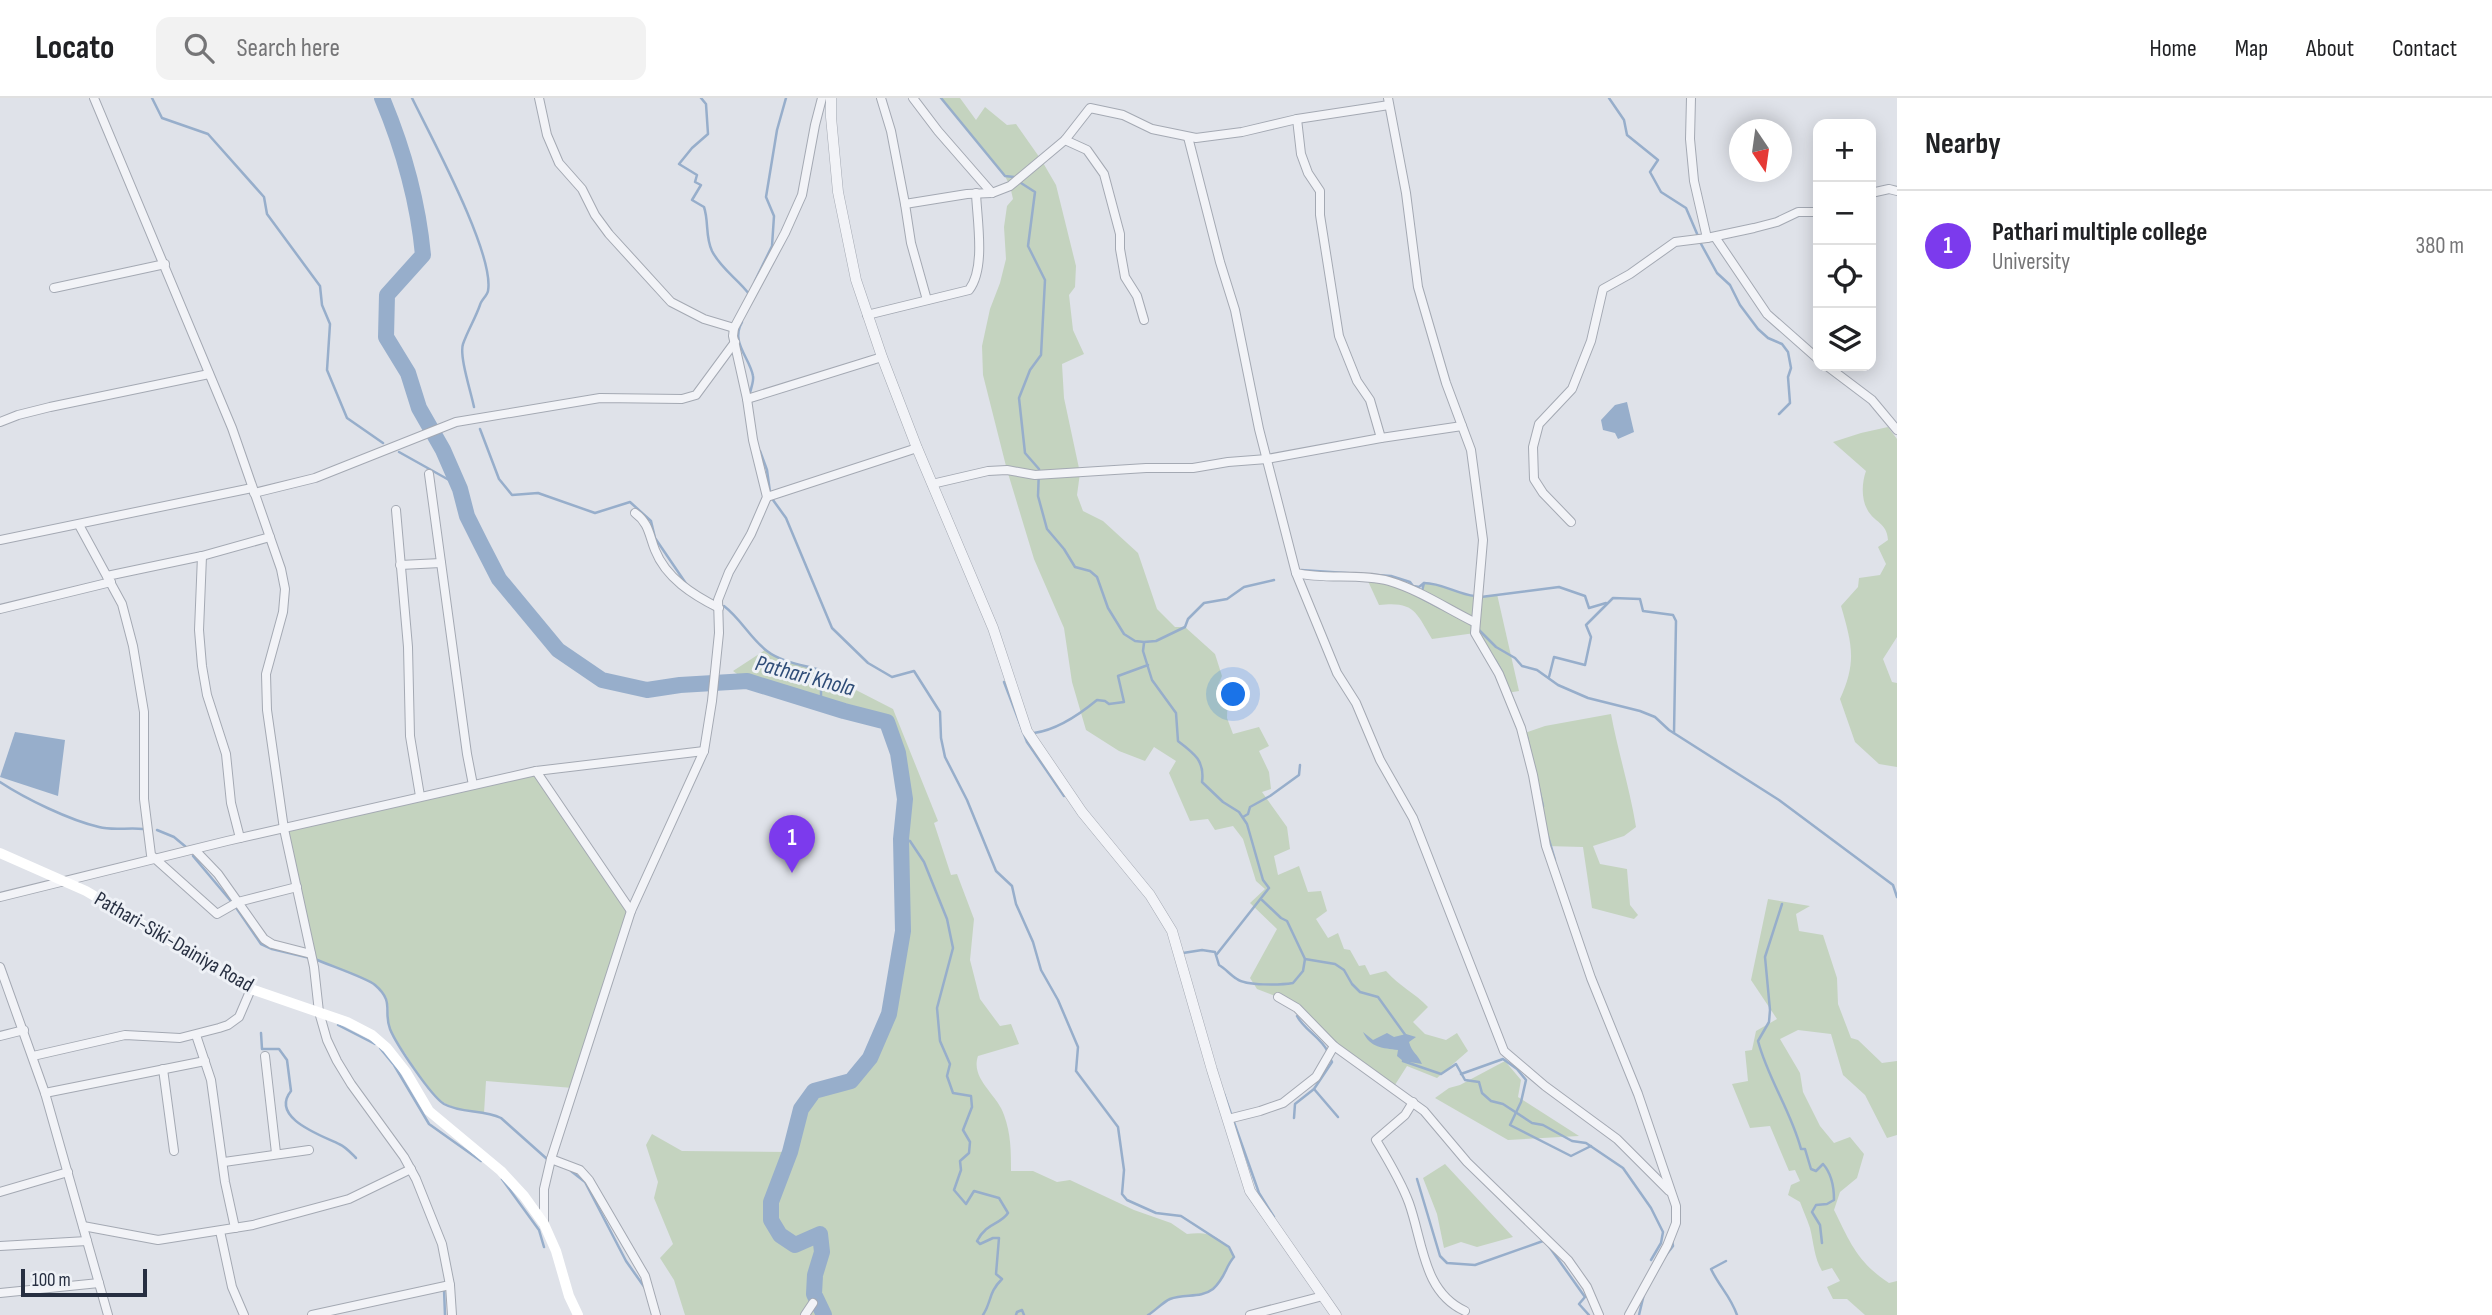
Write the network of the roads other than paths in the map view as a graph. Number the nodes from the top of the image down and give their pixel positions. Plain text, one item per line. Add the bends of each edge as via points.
1 (94, 98) edge
2 (539, 98) edge
3 (822, 98) edge
4 (831, 98) edge
5 (881, 98) edge
6 (913, 98) edge
7 (1691, 98) edge
8 (1388, 102) edge
9 (1297, 119) junction
10 (1188, 137) junction
11 (1065, 140) junction
12 (1897, 191) edge
13 (992, 192) junction
14 (1876, 192) edge
15 (976, 193) junction
16 (905, 204) junction
17 (1813, 212) edge
18 (1711, 238) junction
19 (165, 264) junction
20 (54, 288) dead end
21 (927, 300) junction
22 (867, 315) junction
23 (1144, 320) dead end
24 (734, 328) junction
25 (734, 342) junction
26 (1813, 355) edge
27 (882, 357) junction
28 (1834, 371) edge
29 (209, 374) junction
30 (747, 399) junction
31 (1894, 421) edge
32 (0, 422) edge
33 (1462, 426) junction
34 (1897, 430) edge
35 (1381, 438) junction
36 (917, 448) junction
37 (1267, 459) junction
38 (429, 474) dead end
39 (932, 484) junction
40 (253, 490) junction
41 (767, 497) junction
42 (396, 510) dead end
43 (635, 513) dead end
44 (1571, 522) dead end
45 (79, 525) junction
46 (270, 537) junction
47 (0, 540) edge
48 (202, 556) junction
49 (441, 563) junction
50 (400, 565) junction
51 (1296, 573) junction
52 (109, 579) junction
53 (0, 608) edge
54 (719, 608) junction
55 (1474, 622) junction
56 (704, 751) junction
57 (536, 771) junction
58 (473, 785) junction
59 (420, 796) junction
60 (284, 829) junction
61 (240, 838) junction
62 (195, 850) junction
63 (0, 853) edge
64 (155, 860) junction
65 (64, 881) junction
66 (297, 887) junction
67 (0, 897) edge
68 (238, 902) junction
69 (631, 911) junction
70 (311, 954) junction
71 (0, 967) edge
72 (251, 989) junction
73 (1278, 997) dead end
74 (319, 1012) junction
75 (24, 1030) junction
76 (196, 1035) junction
77 (0, 1036) edge
78 (1334, 1046) junction
79 (33, 1056) junction
80 (265, 1056) dead end
81 (205, 1061) junction
82 (163, 1069) junction
83 (45, 1093) junction
84 (1413, 1102) junction
85 (1228, 1119) junction
86 (309, 1150) dead end
87 (174, 1151) dead end
88 (276, 1153) junction
89 (551, 1158) junction
90 (224, 1162) junction
91 (411, 1169) junction
92 (68, 1172) junction
93 (0, 1192) edge
94 (1672, 1194) junction
95 (544, 1224) junction
96 (83, 1226) junction
97 (235, 1228) junction
98 (220, 1231) junction
99 (87, 1241) junction
100 (0, 1246) edge
101 (99, 1283) junction
102 (450, 1285) junction
103 (0, 1293) edge
104 (1323, 1296) junction
105 (813, 1303) dead end
106 (1465, 1311) dead end
107 (108, 1315) edge
108 (244, 1315) edge
109 (312, 1315) edge
110 (452, 1315) edge
111 (578, 1315) edge
112 (656, 1315) edge
113 (805, 1315) edge
114 (1250, 1315) edge
115 (1336, 1315) edge
116 (1599, 1315) edge
117 (1629, 1315) edge

1 - 19 street
2 - 24 street via 559,163 582,189 609,234 671,302
3 - 24 street via 802,195
4 - 22 street via 838,192
5 - 16 street
6 - 13 street
7 - 18 street via 1694,181
8 - 9 street
8 - 33 street via 1418,287
9 - 10 street via 1242,132
9 - 35 street via 1301,154 1320,191 1339,336 1370,400
10 - 11 street via 1090,108
10 - 37 street via 1235,310
11 - 13 street via 1010,186
11 - 23 street via 1087,150 1104,174 1120,234 1125,277
12 - 14 street
13 - 15 street
15 - 16 street
15 - 21 street via 979,256 973,285
16 - 21 street
17 - 18 street via 1798,212 1777,222
18 - 26 street via 1767,314
18 - 44 street via 1675,242 1603,289 1591,341 1572,389 1539,424 1533,447 1534,479
19 - 20 street
19 - 29 street
21 - 22 street
22 - 27 street
24 - 25 street
25 - 30 street
25 - 40 street via 696,395 682,399 600,398 456,422 315,478
27 - 30 street
27 - 36 street
28 - 31 street
29 - 32 street via 62,404
29 - 40 street
30 - 41 street
31 - 34 street
33 - 35 street
33 - 55 street via 1471,450 1483,540
35 - 37 street
36 - 39 street
36 - 41 street
37 - 39 street via 1193,468 1038,475 988,471
37 - 51 street
38 - 49 street
39 - 85 street via 993,628 1027,731 1172,931
40 - 45 street
40 - 46 street
41 - 54 street via 729,572
42 - 50 street
43 - 54 street via 646,522 655,550 669,572 688,592
45 - 47 street
45 - 52 street
46 - 48 street
46 - 60 street via 285,589 266,689
48 - 52 street
48 - 61 street via 202,666 226,754
49 - 50 street
49 - 58 street
50 - 59 street via 410,736
51 - 55 street via 1388,581
51 - 94 street via 1337,673 1413,818 1504,1051 1625,1146
52 - 53 street
52 - 64 street via 122,604 142,697 144,799 149,850
54 - 56 street
55 - 94 street via 1475,633 1499,674 1521,728 1546,846
56 - 57 street
56 - 69 street
57 - 58 street
57 - 69 street
58 - 59 street
59 - 60 street
60 - 61 street
60 - 66 street
61 - 62 street
62 - 64 street
62 - 68 street
63 - 65 main road, Pathari-Siki-Dainiya Road
64 - 65 street
64 - 68 street via 217,914
65 - 67 street
65 - 72 main road, Pathari-Siki-Dainiya Road
66 - 68 street
66 - 70 street
68 - 70 street via 264,939
69 - 89 street
70 - 74 street
71 - 75 street
72 - 74 main road, Pathari-Siki-Dainiya Road
72 - 76 street via 239,1017
73 - 78 street
74 - 91 street via 337,1061
74 - 95 main road, Pathari-Siki-Dainiya Road via 372,1035 387,1048 429,1111 502,1171
75 - 77 street
75 - 79 street
76 - 79 street via 125,1035
76 - 81 street
78 - 84 street
78 - 85 street via 1316,1077 1283,1102
79 - 83 street
80 - 88 street
81 - 82 street
81 - 90 street
82 - 83 street
82 - 87 street
83 - 92 street
84 - 106 street via 1376,1140 1409,1204 1434,1284 1452,1305
84 - 116 street via 1568,1260
85 - 104 street via 1250,1191
86 - 88 street
88 - 90 street
89 - 95 street via 544,1189
89 - 112 street via 580,1170 589,1180 645,1276
90 - 97 street
91 - 97 street via 349,1199
91 - 102 street via 442,1244
92 - 93 street
92 - 96 street
94 - 117 street via 1676,1223
95 - 111 main road, Pathari-Siki-Dainiya Road
96 - 98 street via 158,1241
96 - 99 street
97 - 98 street
98 - 108 street via 232,1287
99 - 100 street
99 - 101 street
101 - 103 street
101 - 107 street
102 - 109 street
102 - 110 street
104 - 114 street
104 - 115 street
105 - 113 street

